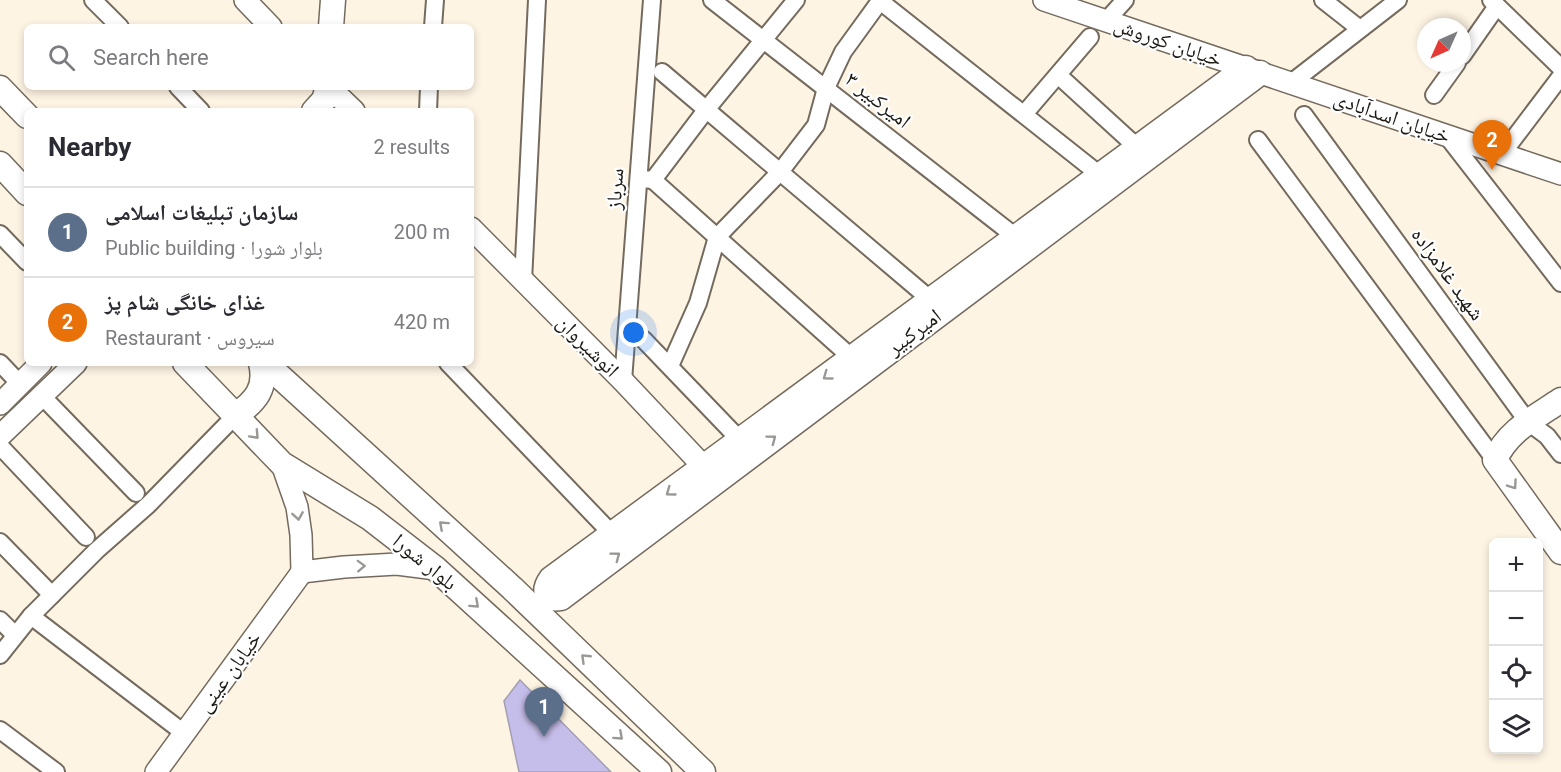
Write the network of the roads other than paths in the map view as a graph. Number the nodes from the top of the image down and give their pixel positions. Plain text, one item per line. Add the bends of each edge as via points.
1 (93, 0) edge
2 (245, 0) edge
3 (333, 0) edge
4 (435, 0) edge
5 (537, 0) edge
6 (652, 0) edge
7 (712, 0) edge
8 (796, 0) edge
9 (1044, 0) edge
10 (1125, 0) edge
11 (1323, 0) edge
12 (1398, 0) edge
13 (880, 1) edge
14 (1494, 3) edge
15 (1106, 21) junction
16 (117, 24) edge
17 (268, 24) edge
18 (331, 24) edge
19 (433, 24) edge
20 (1360, 29) junction
21 (1090, 37) dead end
22 (764, 40) junction
23 (1471, 41) edge
24 (1561, 68) edge
25 (1253, 70) junction
26 (662, 72) dead end
27 (1451, 72) edge
28 (1058, 75) junction
29 (1561, 76) edge
30 (1291, 83) junction
31 (0, 88) edge
32 (826, 88) junction
33 (181, 90) edge
34 (328, 90) edge
35 (332, 90) edge
36 (429, 90) edge
37 (1434, 95) dead end
38 (198, 108) edge
39 (317, 108) edge
40 (351, 108) edge
41 (428, 108) edge
42 (706, 110) junction
43 (24, 113) edge
44 (1025, 114) junction
45 (1304, 116) dead end
46 (1447, 136) junction
47 (1258, 140) dead end
48 (1138, 148) junction
49 (1502, 154) junction
50 (0, 164) edge
51 (780, 172) junction
52 (1561, 174) edge
53 (1100, 175) junction
54 (646, 179) junction
55 (24, 189) edge
56 (1051, 220) junction
57 (474, 231) edge
58 (0, 234) edge
59 (717, 237) junction
60 (1016, 237) junction
61 (24, 259) edge
62 (523, 281) junction
63 (1561, 283) edge
64 (931, 300) junction
65 (644, 339) dead end
66 (852, 358) junction
67 (0, 363) edge
68 (38, 366) edge
69 (73, 366) edge
70 (188, 366) edge
71 (263, 366) edge
72 (266, 366) edge
73 (451, 366) edge
74 (670, 366) junction
75 (623, 381) junction
76 (20, 384) junction
77 (41, 395) junction
78 (1561, 400) edge
79 (0, 404) edge
80 (236, 415) junction
81 (1528, 422) junction
82 (0, 436) edge
83 (740, 440) junction
84 (0, 446) edge
85 (1561, 454) edge
86 (1495, 460) junction
87 (282, 464) junction
88 (704, 467) junction
89 (136, 493) dead end
90 (612, 534) junction
91 (86, 537) dead end
92 (0, 542) edge
93 (1561, 552) edge
94 (436, 569) junction
95 (302, 572) junction
96 (560, 585) junction
97 (512, 588) junction
98 (52, 595) junction
99 (31, 615) junction
100 (0, 620) edge
101 (555, 629) junction
102 (15, 635) junction
103 (0, 655) edge
104 (0, 730) edge
105 (184, 734) junction
106 (56, 772) edge
107 (156, 772) edge
108 (659, 772) edge
109 (703, 772) edge

1 - 16 street
2 - 17 street
3 - 18 main road
4 - 19 street
5 - 62 street
6 - 54 street, سرباز
7 - 22 street, امیرکبیر ۳
8 - 22 street
9 - 15 street, خیابان کوروش
10 - 15 street
11 - 20 street
12 - 20 street
13 - 32 street via 843,52
13 - 44 street
14 - 23 street
14 - 24 street
15 - 25 street, خیابان کوروش
20 - 30 street
21 - 28 street
22 - 32 street, امیرکبیر ۳
22 - 42 street
25 - 30 street, خیابان کوروش
25 - 48 main road, امیرکبیر
25 - 56 main road, امیرکبیر
26 - 42 street
27 - 37 street
28 - 44 street
28 - 48 street
29 - 49 street
30 - 46 street, خیابان اسدآبادی
31 - 43 main road
32 - 51 street via 816,125
32 - 60 street, امیرکبیر ۳
33 - 38 street
34 - 39 main road
35 - 40 street
36 - 41 street
42 - 51 street
42 - 54 street
44 - 53 street
45 - 81 street, شهید غلامزاده
46 - 49 street, خیابان اسدآبادی
46 - 63 street
47 - 86 street
48 - 53 main road, امیرکبیر
49 - 52 street, خیابان اسدآبادی
50 - 55 main road
51 - 59 street
51 - 64 street
53 - 56 main road, امیرکبیر
54 - 59 street
54 - 75 street, سرباز
56 - 60 main road, امیرکبیر
96 -> 56 main road, امیرکبیر
57 - 62 street, انوشیروان
58 - 61 street
59 - 66 street
59 - 74 street via 698,303
60 - 64 main road, امیرکبیر
62 - 75 street, انوشیروان
64 - 66 main road, امیرکبیر
65 - 74 street
66 -> 83 main road, امیرکبیر
67 - 76 street
68 - 76 street
69 - 77 street
70 - 80 main road, بلوار شورا
71 - 80 main road via 260,391
97 -> 72 main road, بلوار شورا
73 - 90 street
74 - 83 street
75 - 88 street, انوشیروان
76 - 79 street
77 - 82 street
77 - 89 street
78 - 81 main road
80 -> 87 main road, بلوار شورا
80 - 98 street
81 - 85 street, شهید غلامزاده via 1547,436
81 - 86 main road via 1500,447
83 - 88 main road, امیرکبیر
84 - 91 street
86 -> 93 main road
87 - 94 main road, بلوار شورا via 370,518
87 -> 95 street via 297,507
88 -> 90 main road, امیرکبیر
90 - 96 main road, امیرکبیر
92 - 98 street
95 -> 94 street via 397,564
94 -> 108 main road, بلوار شورا
95 - 105 street, خیابان عینی
96 - 97 main road
96 - 101 main road
97 - 101 main road, بلوار شورا
98 - 99 street
99 - 102 street
99 - 105 street
100 - 102 street
109 -> 101 main road, بلوار شورا
102 - 103 street
104 - 106 street
105 - 107 street, خیابان عینی

